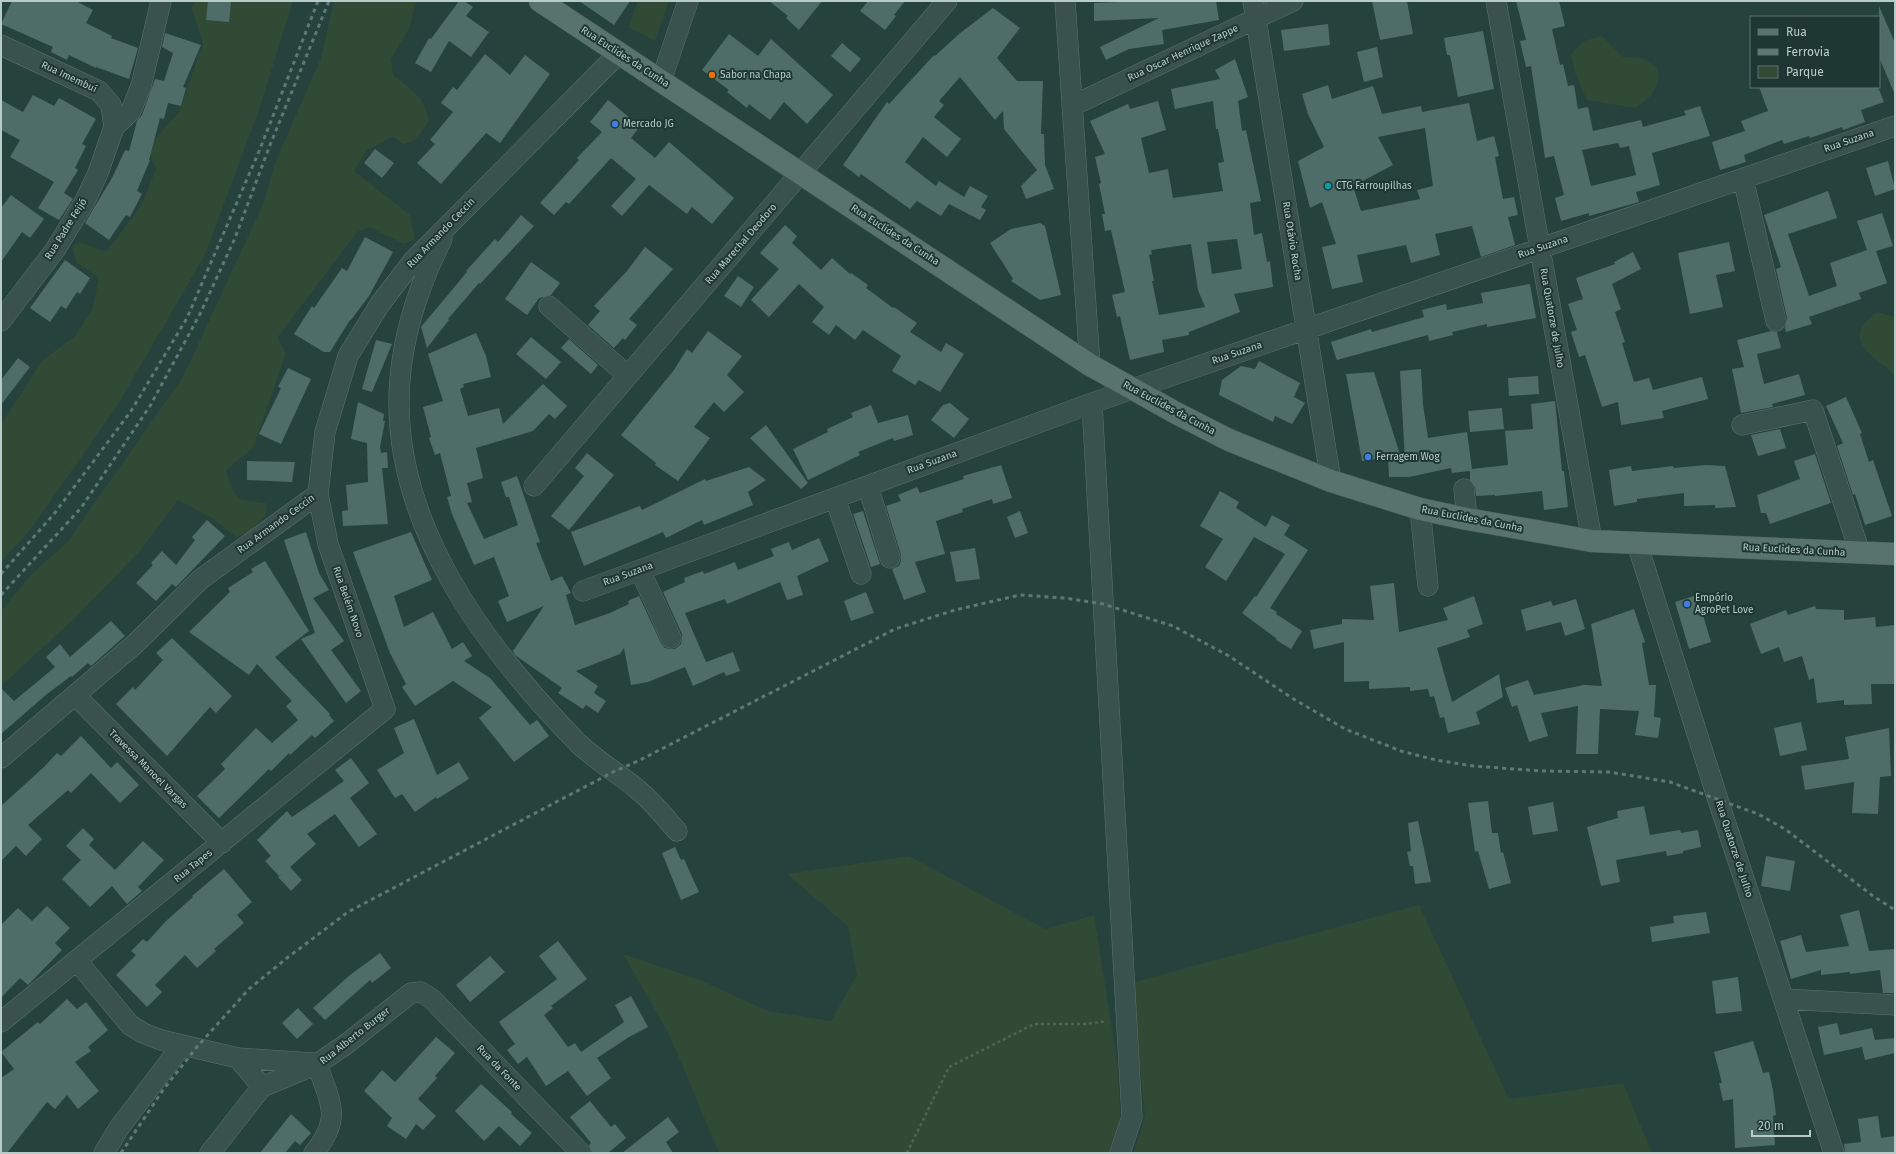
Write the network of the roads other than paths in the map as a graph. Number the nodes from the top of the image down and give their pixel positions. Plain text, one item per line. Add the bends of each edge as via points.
1 (161, 1) edge
2 (688, 1) edge
3 (947, 1) edge
4 (1065, 1) edge
5 (1293, 1) edge
6 (1496, 1) edge
7 (549, 4) edge
8 (1254, 10) edge
9 (1, 45) edge
10 (619, 53) junction
11 (662, 81) junction
12 (1072, 106) junction
13 (1895, 126) edge
14 (114, 127) junction
15 (802, 173) junction
16 (1743, 178) junction
17 (450, 223) junction
18 (1540, 248) junction
19 (549, 306) dead end
20 (1, 321) edge
21 (1776, 321) dead end
22 (1306, 329) junction
23 (1090, 365) junction
24 (628, 376) junction
25 (1132, 389) junction
26 (1092, 402) junction
27 (1742, 425) dead end
28 (1330, 481) junction
29 (534, 486) dead end
30 (868, 486) junction
31 (1464, 489) dead end
32 (318, 494) junction
33 (835, 498) junction
34 (1420, 509) junction
35 (1467, 519) junction
36 (1592, 541) junction
37 (1637, 543) junction
38 (1860, 553) junction
39 (1895, 554) edge
40 (890, 558) dead end
41 (640, 570) junction
42 (861, 574) dead end
43 (1428, 586) dead end
44 (583, 591) dead end
45 (671, 638) dead end
46 (75, 694) junction
47 (385, 709) joint
48 (1, 758) edge
49 (677, 831) dead end
50 (222, 843) junction
51 (77, 961) junction
52 (410, 993) joint
53 (1784, 999) junction
54 (1895, 1005) edge
55 (1, 1022) edge
56 (182, 1045) junction
57 (238, 1058) junction
58 (317, 1064) junction
59 (262, 1088) junction
60 (104, 1153) edge
61 (210, 1153) edge
62 (314, 1153) edge
63 (582, 1153) edge
64 (1120, 1153) edge
65 (1834, 1153) edge

1 - 14 street via 141,86 131,111
2 - 11 street
3 - 15 street, Rua Marechal Deodoro
4 - 12 street
5 - 8 street, Rua Oscar Henrique Zappe
6 - 18 street, Rua Quatorze de Julho
7 - 10 main road, Rua Euclides da Cunha
8 - 12 street, Rua Oscar Henrique Zappe
8 - 22 street, Rua Otávio Rocha
9 - 14 street, Rua Imembuí via 99,91 111,105
10 - 11 main road, Rua Euclides da Cunha
10 - 17 street, Rua Armando Ceccin
11 - 15 main road, Rua Euclides da Cunha
12 - 23 street
13 - 16 street, Rua Suzana
14 - 20 street, Rua Padre Feijó via 85,201 55,250
15 - 23 main road, Rua Euclides da Cunha
15 - 24 street, Rua Marechal Deodoro
16 - 18 street, Rua Suzana
16 - 21 street
17 - 32 street, Rua Armando Ceccin via 413,261 380,304 348,356 325,432
17 - 49 street via 428,266 414,308 404,344 400,381 400,433 411,489 428,535 450,581 474,619 544,708 581,745 650,800
18 - 22 street, Rua Suzana
18 - 36 street, Rua Quatorze de Julho
19 - 24 street
22 - 25 street, Rua Suzana
22 - 28 street, Rua Otávio Rocha
23 - 25 main road, Rua Euclides da Cunha
24 - 29 street, Rua Marechal Deodoro
25 - 26 street, Rua Suzana
25 - 28 main road, Rua Euclides da Cunha via 1229,440
26 - 30 street, Rua Suzana
26 - 64 street via 1132,1117
27 - 38 street via 1813,410
28 - 34 main road, Rua Euclides da Cunha
30 - 33 street, Rua Suzana
30 - 40 street
31 - 35 street
32 - 46 street, Rua Armando Ceccin via 201,579 135,644
32 - 47 street, Rua Belém Novo via 328,544
33 - 41 street, Rua Suzana
33 - 42 street
34 - 35 main road, Rua Euclides da Cunha
34 - 43 street
35 - 36 main road, Rua Euclides da Cunha
36 - 37 main road, Rua Euclides da Cunha
37 - 38 main road, Rua Euclides da Cunha
37 - 53 street, Rua Quatorze de Julho
38 - 39 main road, Rua Euclides da Cunha
41 - 44 street, Rua Suzana
41 - 45 street
46 - 48 street, Rua Armando Ceccin
46 - 50 street, Travessa Manoel Vargas
47 - 50 street, Rua Tapes
50 - 51 street, Rua Tapes
51 - 55 street, Rua Tapes
51 - 56 street via 130,1025 161,1040
52 - 58 street, Rua Alberto Burger via 346,1045
52 - 63 street, Rua da Fonte via 421,992 432,999
53 - 54 street
53 - 65 street, Rua Quatorze de Julho
56 - 57 street
56 - 60 street via 119,1128
57 - 58 street
57 - 59 street
58 - 59 street
58 - 62 street, Rua Alberto Burger via 332,1111 331,1126 324,1141
59 - 61 street

